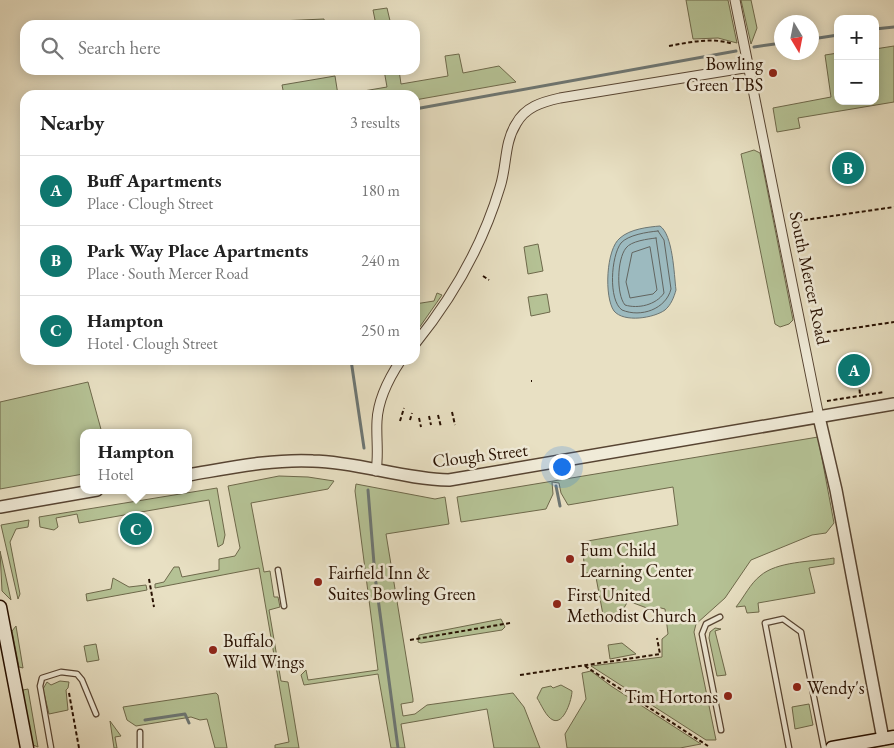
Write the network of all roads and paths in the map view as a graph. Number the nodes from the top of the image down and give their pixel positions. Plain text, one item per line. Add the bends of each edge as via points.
1 (735, 0) edge
2 (744, 42) junction
3 (669, 46) dead end
4 (750, 68) junction
5 (894, 207) edge
6 (791, 222) dead end
7 (483, 276) dead end
8 (489, 280) dead end
9 (894, 322) edge
10 (814, 334) dead end
11 (420, 337) edge
12 (398, 365) edge
13 (858, 383) dead end
14 (884, 392) dead end
15 (860, 395) junction
16 (825, 401) dead end
17 (861, 403) dead end
18 (894, 404) edge
19 (404, 408) dead end
20 (452, 412) dead end
21 (412, 413) dead end
22 (438, 415) dead end
23 (429, 416) dead end
24 (819, 417) junction
25 (419, 418) dead end
26 (410, 420) dead end
27 (400, 421) dead end
28 (455, 424) dead end
29 (431, 425) dead end
30 (421, 427) dead end
31 (441, 427) dead end
32 (376, 471) junction
33 (192, 474) edge
34 (80, 493) edge
35 (0, 507) edge
36 (278, 570) dead end
37 (149, 579) dead end
38 (284, 606) dead end
39 (0, 607) edge
40 (154, 607) dead end
41 (720, 617) dead end
42 (510, 623) dead end
43 (656, 638) dead end
44 (410, 640) dead end
45 (585, 666) junction
46 (520, 675) dead end
47 (69, 693) dead end
48 (96, 714) dead end
49 (721, 730) dead end
50 (140, 732) dead end
51 (888, 742) edge
52 (708, 746) dead end
53 (27, 748) edge
54 (51, 748) edge
55 (79, 748) edge
56 (140, 748) edge
57 (789, 748) edge
58 (824, 748) edge
59 (832, 748) edge

1 - 2 street, South Mercer Road
2 - 3 path via 735,45 721,40 701,40
2 - 4 street, South Mercer Road
4 - 11 street via 549,100 528,110 511,134 501,184 479,244 446,302
4 - 24 street, South Mercer Road
5 - 6 path
7 - 8 path
9 - 10 path
12 - 32 street via 379,411
13 - 15 path
14 - 15 path
15 - 16 path
15 - 17 path
18 - 24 street, Clough Street
19 - 27 path
20 - 28 path
21 - 26 path
22 - 31 path
23 - 29 path
24 - 32 street, Clough Street via 449,480
24 - 51 street, South Mercer Road
25 - 30 path
32 - 33 street, Clough Street via 331,462 288,460
34 - 35 street
36 - 38 lane
37 - 40 path
39 - 53 main road
41 - 49 lane via 706,624 702,634
42 - 44 path
43 - 45 path via 660,654
45 - 46 path
45 - 52 path
47 - 55 path
48 - 54 lane via 77,674 61,672 42,678 40,686
50 - 56 lane
51 - 59 main road
57 - 58 lane via 765,623 784,619 801,632

